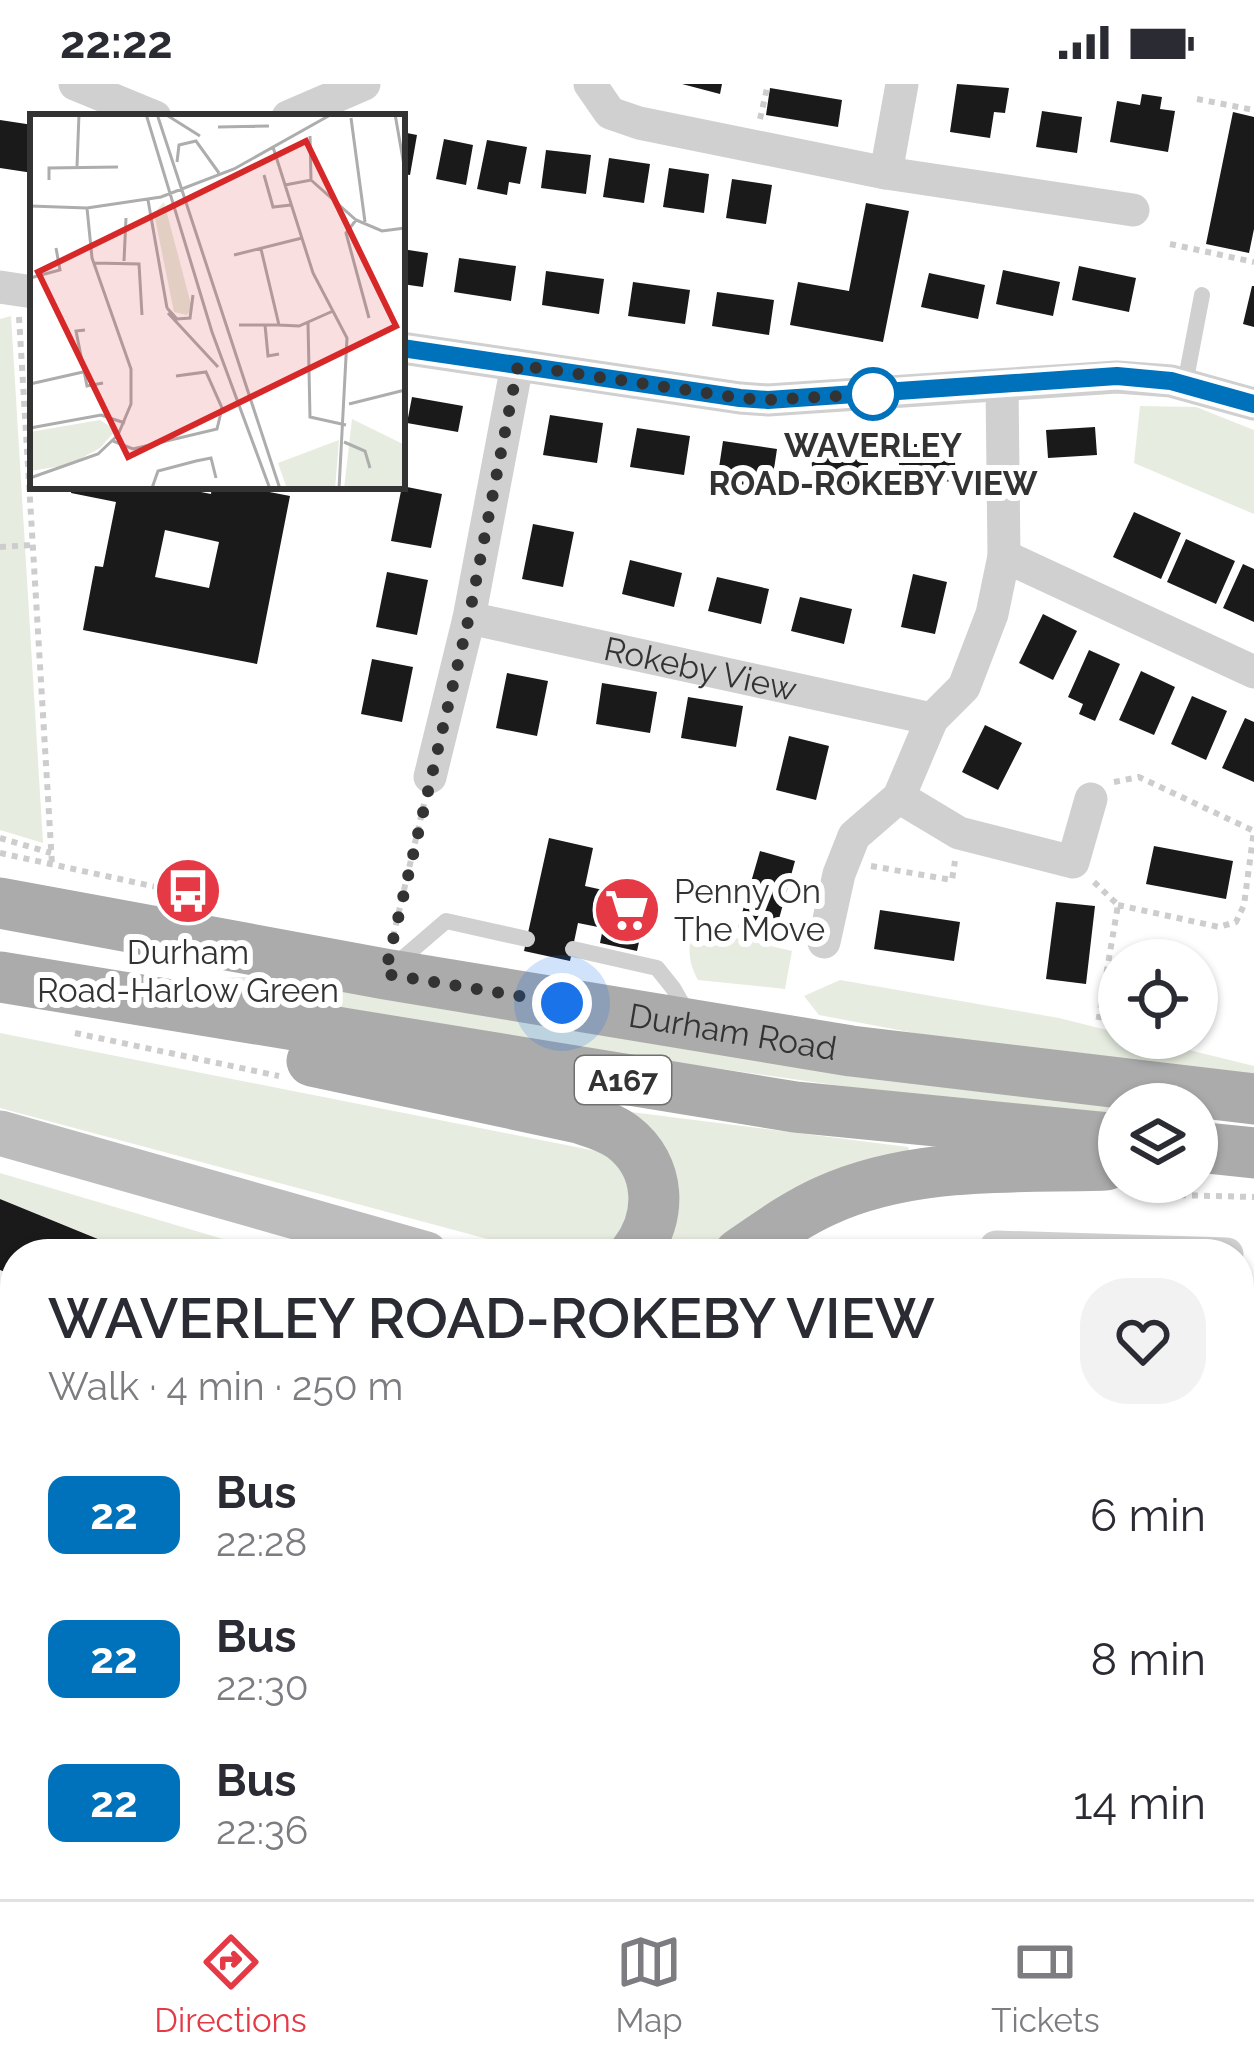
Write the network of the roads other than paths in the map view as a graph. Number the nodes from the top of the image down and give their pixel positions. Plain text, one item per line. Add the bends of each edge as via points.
1 (75, 84) edge
2 (364, 84) edge
3 (590, 84) edge
4 (902, 84) edge
5 (148, 114) edge
6 (295, 114) edge
7 (886, 172) junction
8 (1133, 210) dead end
9 (1202, 295) dead end
10 (405, 348) edge
11 (518, 365) junction
12 (1185, 384) junction
13 (1002, 386) junction
14 (1254, 404) edge
15 (1004, 556) junction
16 (469, 617) junction
17 (1254, 672) edge
18 (932, 719) junction
19 (430, 777) road end
20 (899, 797) junction
21 (1090, 799) road end
22 (0, 903) edge
23 (527, 939) dead end
24 (824, 942) dead end
25 (573, 949) dead end
26 (385, 974) junction
27 (21, 980) edge
28 (694, 1025) junction
29 (1254, 1099) edge
30 (0, 1133) edge
31 (1098, 1137) edge
32 (1218, 1150) edge
33 (1254, 1156) edge
34 (1218, 1159) edge
35 (1098, 1165) edge
36 (373, 1239) edge
37 (643, 1239) edge
38 (761, 1239) edge

1 - 5 street
2 - 6 street
3 - 7 street via 610,113 639,123
4 - 7 street
7 - 8 street
9 - 12 lane
10 - 11 street
11 - 13 street via 754,399
11 - 16 street
12 - 13 street via 1117,376
12 - 14 street
13 - 15 street
15 - 17 street
15 - 18 street via 964,687
16 - 18 street, Rokeby View
16 - 19 street
18 - 20 street
20 - 21 street via 959,833 1073,862
20 - 24 street via 854,836
22 - 26 main road, Durham Road / A167 via 53,888
23 - 26 lane via 446,921
25 - 28 lane via 657,968
26 - 28 main road, Durham Road / A167
27 - 31 main road, Durham Road / A167 via 795,1107
27 - 37 main road via 143,1025 606,1127 649,1168 654,1210
28 - 29 main road, Durham Road / A167
30 - 36 street
32 - 33 main road
33 - 34 main road
35 - 38 main road via 894,1179 831,1198

